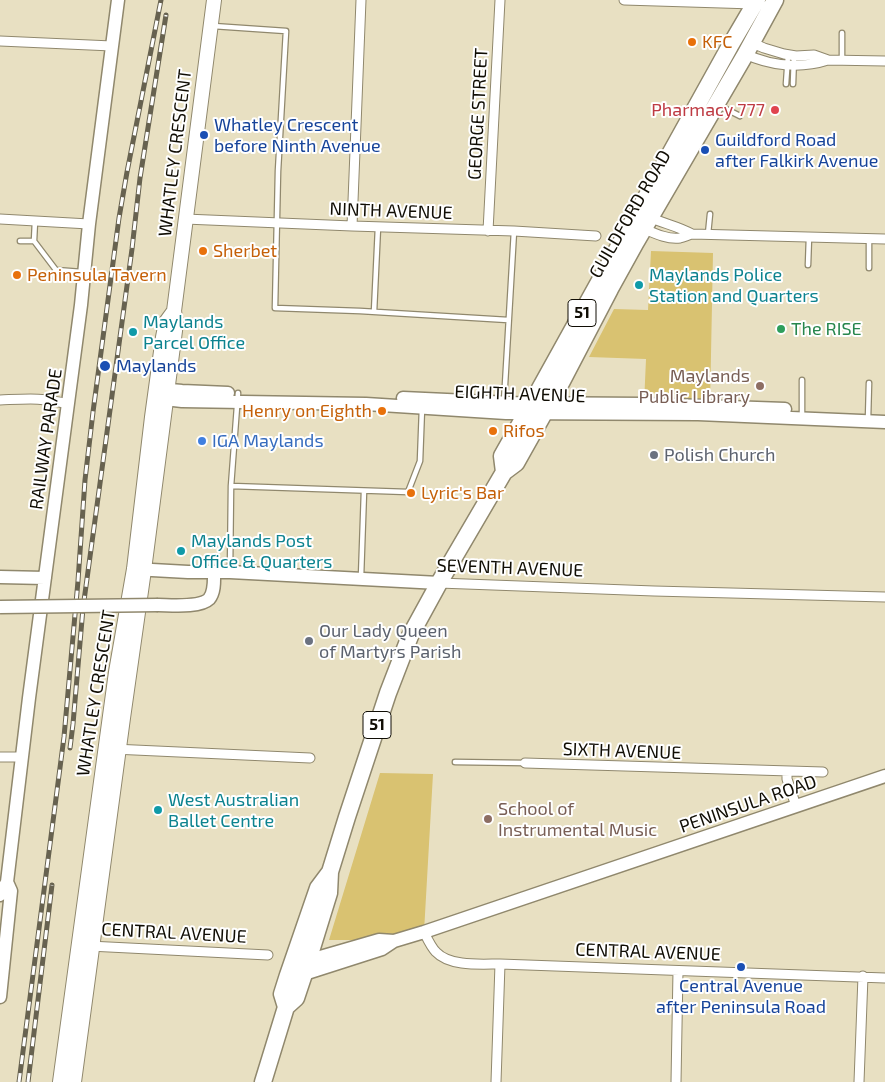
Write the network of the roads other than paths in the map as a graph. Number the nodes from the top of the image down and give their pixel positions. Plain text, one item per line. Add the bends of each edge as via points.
1 (118, 0) edge
2 (214, 0) edge
3 (361, 0) edge
4 (500, 0) edge
5 (624, 0) edge
6 (775, 0) edge
7 (756, 2) edge
8 (210, 26) junction
9 (842, 33) dead end
10 (733, 40) junction
11 (0, 41) edge
12 (112, 46) junction
13 (749, 48) junction
14 (791, 55) junction
15 (828, 60) junction
16 (842, 60) junction
17 (885, 60) edge
18 (791, 65) junction
19 (786, 84) dead end
20 (793, 84) dead end
21 (716, 105) junction
22 (740, 116) dead end
23 (710, 214) dead end
24 (0, 219) edge
25 (185, 219) junction
26 (640, 220) junction
27 (36, 221) junction
28 (276, 223) junction
29 (89, 224) junction
30 (352, 226) junction
31 (378, 227) junction
32 (488, 230) junction
33 (514, 231) junction
34 (708, 234) junction
35 (596, 236) dead end
36 (809, 237) junction
37 (869, 239) junction
38 (885, 239) edge
39 (20, 241) dead end
40 (34, 241) junction
41 (808, 265) dead end
42 (868, 268) dead end
43 (84, 272) junction
44 (374, 312) junction
45 (508, 320) junction
46 (802, 380) dead end
47 (869, 383) dead end
48 (161, 394) junction
49 (238, 397) junction
50 (0, 400) edge
51 (422, 402) junction
52 (504, 402) junction
53 (68, 404) junction
54 (538, 408) junction
55 (802, 414) junction
56 (885, 414) edge
57 (868, 417) junction
58 (885, 422) edge
59 (231, 486) junction
60 (364, 491) junction
61 (139, 569) junction
62 (214, 572) junction
63 (230, 572) junction
64 (0, 577) edge
65 (45, 578) junction
66 (360, 579) junction
67 (438, 583) junction
68 (885, 598) edge
69 (0, 607) edge
70 (112, 749) junction
71 (0, 757) edge
72 (21, 757) junction
73 (310, 758) dead end
74 (455, 762) dead end
75 (526, 763) joint
76 (787, 772) junction
77 (822, 772) dead end
78 (885, 776) edge
79 (796, 806) junction
80 (330, 872) junction
81 (7, 882) junction
82 (0, 895) edge
83 (424, 932) junction
84 (3, 943) edge
85 (85, 946) junction
86 (268, 955) dead end
87 (500, 964) junction
88 (301, 970) junction
89 (678, 971) junction
90 (863, 976) junction
91 (885, 978) edge
92 (0, 997) edge
93 (60, 1082) edge
94 (74, 1082) edge
95 (263, 1082) edge
96 (496, 1082) edge
97 (676, 1082) edge
98 (859, 1082) edge

1 - 12 street, RAILWAY PARADE
2 - 8 main road, WHATLEY CRESCENT
3 - 30 street
4 - 32 street, GEORGE STREET
5 - 7 street
6 - 13 highway, GUILDFORD ROAD / 51
7 - 10 highway, GUILDFORD ROAD / 51
8 - 25 main road, WHATLEY CRESCENT
8 - 28 lane via 286,31
9 - 16 lane
10 - 13 street
10 - 13 street
10 - 26 highway, GUILDFORD ROAD / 51
11 - 12 street
12 - 29 street, RAILWAY PARADE
13 - 14 street
13 - 18 street via 764,62
13 - 21 highway, GUILDFORD ROAD / 51
14 - 15 street via 814,55
14 - 18 lane
15 - 16 street
15 - 18 street
16 - 17 street
18 - 19 lane
18 - 20 lane
21 - 22 lane
21 - 26 highway, GUILDFORD ROAD / 51
23 - 34 lane
24 - 27 street
25 - 28 street, NINTH AVENUE
25 - 48 main road, WHATLEY CRESCENT via 174,311 176,323
26 - 34 street via 673,226 692,234
26 - 54 highway, GUILDFORD ROAD / 51 via 610,289
27 - 29 street
27 - 40 lane
28 - 30 street, NINTH AVENUE
28 - 44 lane via 276,308
29 - 43 street, RAILWAY PARADE
30 - 31 street, NINTH AVENUE
31 - 32 street, NINTH AVENUE
31 - 44 lane
32 - 33 street, NINTH AVENUE
33 - 35 street, NINTH AVENUE
33 - 45 lane
34 - 36 street
36 - 37 street
36 - 41 lane
37 - 38 street
37 - 42 lane
39 - 40 lane
40 - 43 lane via 56,270
43 - 53 street, RAILWAY PARADE
44 - 45 lane
45 - 52 lane
46 - 55 lane
47 - 57 lane
48 - 49 street, EIGHTH AVENUE
48 - 61 main road, WHATLEY CRESCENT
49 - 51 street, EIGHTH AVENUE via 366,404
49 - 59 lane
50 - 53 street via 40,398
51 - 52 street, EIGHTH AVENUE
51 - 54 street, EIGHTH AVENUE via 506,413
51 - 60 lane via 420,461 408,492
52 - 54 street, EIGHTH AVENUE
53 - 65 street, RAILWAY PARADE
54 - 55 street, EIGHTH AVENUE via 653,404
54 - 67 highway, GUILDFORD ROAD / 51 via 502,456 504,472
55 - 57 street, EIGHTH AVENUE
56 - 57 street, EIGHTH AVENUE
57 - 58 street, EIGHTH AVENUE
59 - 60 lane
59 - 63 lane
60 - 66 lane
61 - 62 street, SEVENTH AVENUE
61 - 70 main road, WHATLEY CRESCENT
62 - 63 street, SEVENTH AVENUE
62 - 69 street, bridge via 209,599 192,604
63 - 66 street, SEVENTH AVENUE
64 - 65 street
65 - 72 street, RAILWAY PARADE
66 - 67 street, SEVENTH AVENUE
67 - 68 street, SEVENTH AVENUE
67 - 80 highway, GUILDFORD ROAD / 51 via 410,636 388,693
70 - 73 street
70 - 85 main road, WHATLEY CRESCENT
71 - 72 street
72 - 81 street, RAILWAY PARADE
74 - 75 lane, SIXTH AVENUE
75 - 76 street, SIXTH AVENUE
76 - 77 street, SIXTH AVENUE
76 - 79 street
78 - 79 street, PENINSULA ROAD
79 - 83 street, PENINSULA ROAD
80 - 88 highway, GUILDFORD ROAD / 51 via 329,893
80 - 88 highway, GUILDFORD ROAD / 51 via 318,888
81 - 82 street, RAILWAY PARADE
81 - 84 street, RAILWAY PARADE via 11,891
83 - 87 street, CENTRAL AVENUE via 436,953 450,961
83 - 88 street, PENINSULA ROAD via 394,940 379,940
84 - 92 street, RAILWAY PARADE
85 - 86 street, CENTRAL AVENUE
85 - 93 main road, WHATLEY CRESCENT
85 - 94 main road, WHATLEY CRESCENT
87 - 89 street, CENTRAL AVENUE
87 - 96 street
88 - 95 highway, GUILDFORD ROAD / 51 via 282,994 286,1007
89 - 90 street, CENTRAL AVENUE
89 - 97 street
90 - 91 street, CENTRAL AVENUE
90 - 98 street

